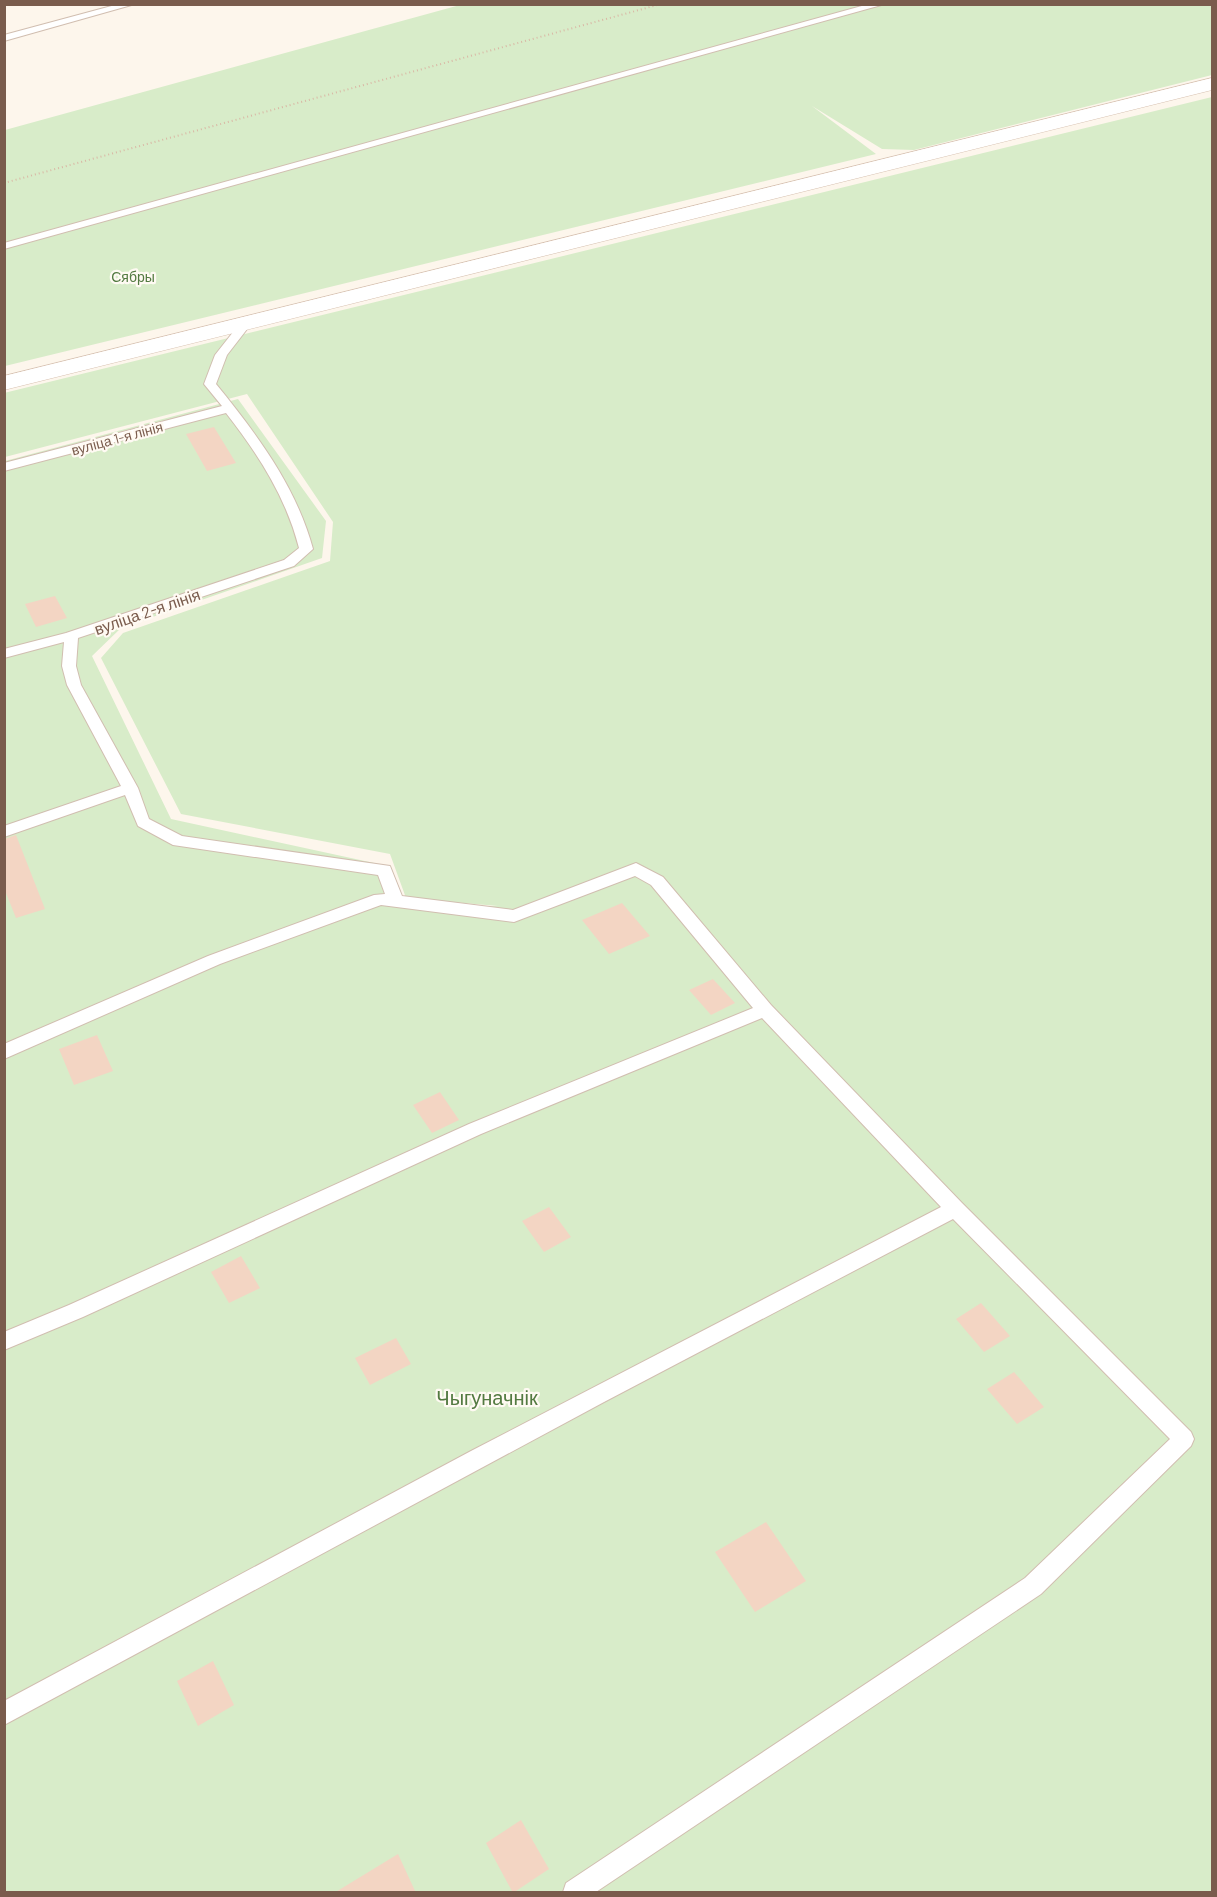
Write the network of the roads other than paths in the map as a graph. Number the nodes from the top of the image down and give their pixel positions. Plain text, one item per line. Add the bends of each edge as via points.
1 (131, 4) edge
2 (881, 4) edge
3 (4, 38) edge
4 (1212, 84) edge
5 (4, 246) edge
6 (245, 324) junction
7 (4, 383) edge
8 (230, 408) junction
9 (4, 467) edge
10 (71, 636) junction
11 (4, 654) edge
12 (130, 788) junction
13 (4, 832) edge
14 (396, 901) junction
15 (765, 1010) junction
16 (4, 1052) edge
17 (955, 1209) junction
18 (4, 1341) edge
19 (4, 1714) edge
20 (575, 1893) edge

1 - 3 lane
2 - 5 lane
4 - 6 main road
6 - 7 main road
6 - 8 lane via 221,355 210,384
8 - 9 lane, вуліца 1-я лінія
8 - 10 lane, вуліца 2-я лінія via 250,433 300,522 306,549 289,563
10 - 11 lane, вуліца 2-я лінія
10 - 12 lane via 69,666 74,685
12 - 13 lane
12 - 14 lane via 143,822 179,841 384,870
14 - 15 lane via 514,916 636,869 657,881
14 - 16 lane via 380,899 255,944
15 - 17 lane
15 - 18 lane via 475,1128
17 - 19 lane via 410,1493
17 - 20 lane via 1184,1439 1032,1586

